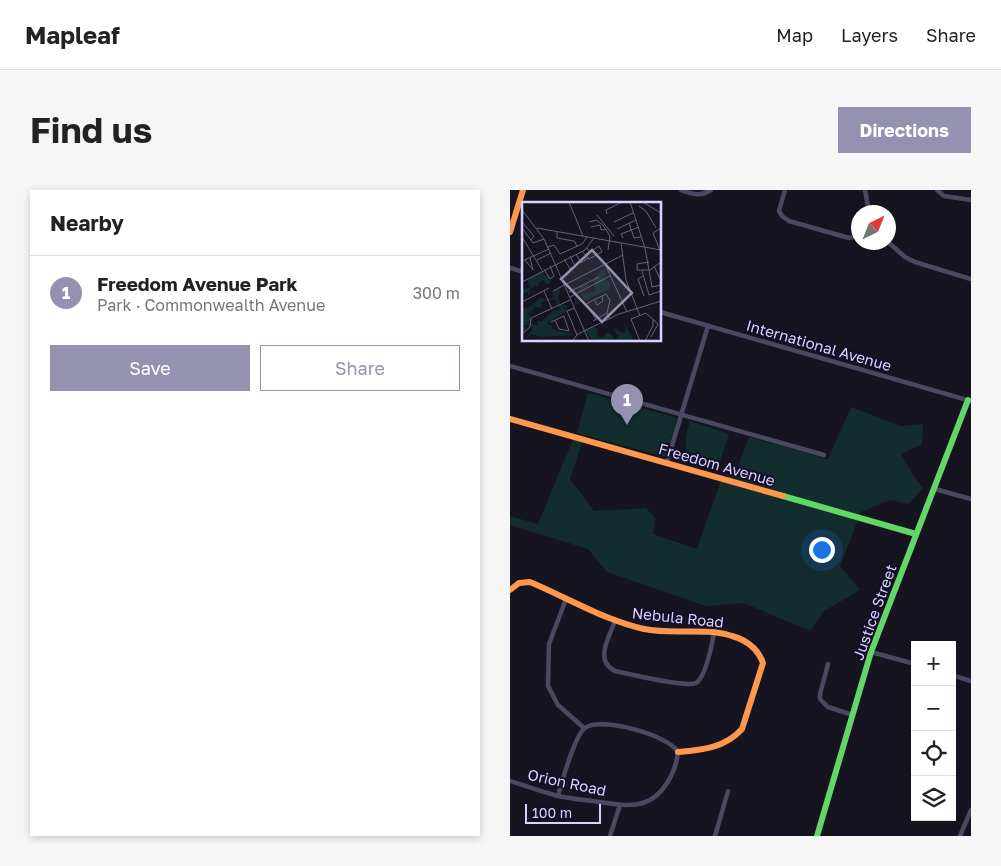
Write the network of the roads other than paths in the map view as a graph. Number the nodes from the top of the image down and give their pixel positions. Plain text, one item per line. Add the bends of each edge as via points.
1 (523, 190) edge
2 (681, 190) edge
3 (711, 190) edge
4 (785, 190) edge
5 (865, 190) edge
6 (937, 190) edge
7 (971, 200) edge
8 (868, 205) edge
9 (510, 232) edge
10 (851, 238) edge
11 (896, 249) edge
12 (971, 279) edge
13 (661, 312) edge
14 (708, 326) junction
15 (510, 366) edge
16 (970, 401) edge
17 (680, 416) junction
18 (510, 419) edge
19 (824, 455) dead end
20 (667, 462) junction
21 (935, 489) junction
22 (971, 499) edge
23 (916, 534) junction
24 (510, 590) edge
25 (566, 599) junction
26 (615, 621) junction
27 (714, 633) junction
28 (871, 652) junction
29 (911, 663) edge
30 (828, 664) dead end
31 (956, 676) edge
32 (971, 681) edge
33 (853, 715) junction
34 (584, 728) junction
35 (678, 752) junction
36 (510, 781) edge
37 (728, 791) dead end
38 (558, 796) junction
39 (620, 805) junction
40 (971, 810) edge
41 (610, 836) edge
42 (715, 836) edge
43 (816, 836) edge
44 (960, 836) edge

1 - 9 street
2 - 3 street via 696,195
4 - 10 street via 779,211 782,216 789,221
5 - 8 street
6 - 7 street via 944,196
11 - 12 street via 915,262
13 - 14 street, International Avenue
14 - 16 street, International Avenue
14 - 17 street
15 - 17 street
16 - 21 street, Justice Street
17 - 19 street
17 - 20 street
18 - 20 street, Freedom Avenue
20 - 23 street, Freedom Avenue
21 - 22 street
21 - 23 street, Justice Street
23 - 28 street, Justice Street
24 - 25 street, Nebula Road via 519,583 530,582
25 - 26 street, Nebula Road
25 - 34 street via 549,644 548,686 558,705
26 - 27 street, Nebula Road via 648,629
26 - 27 street via 604,652 608,666 615,671 679,684 692,684 700,679
27 - 35 street, Nebula Road via 734,637 753,647 762,657 762,668 738,734 710,749
28 - 29 street
28 - 33 street, Justice Street
30 - 33 street via 820,700 828,707
31 - 32 street
33 - 43 street, Justice Street
34 - 35 street via 598,724 638,730 654,735
34 - 38 street via 569,758
35 - 39 street, Orion Road via 669,779 657,796 643,803
36 - 38 street, Orion Road
37 - 42 street
38 - 39 street, Orion Road
39 - 41 street
40 - 44 street

